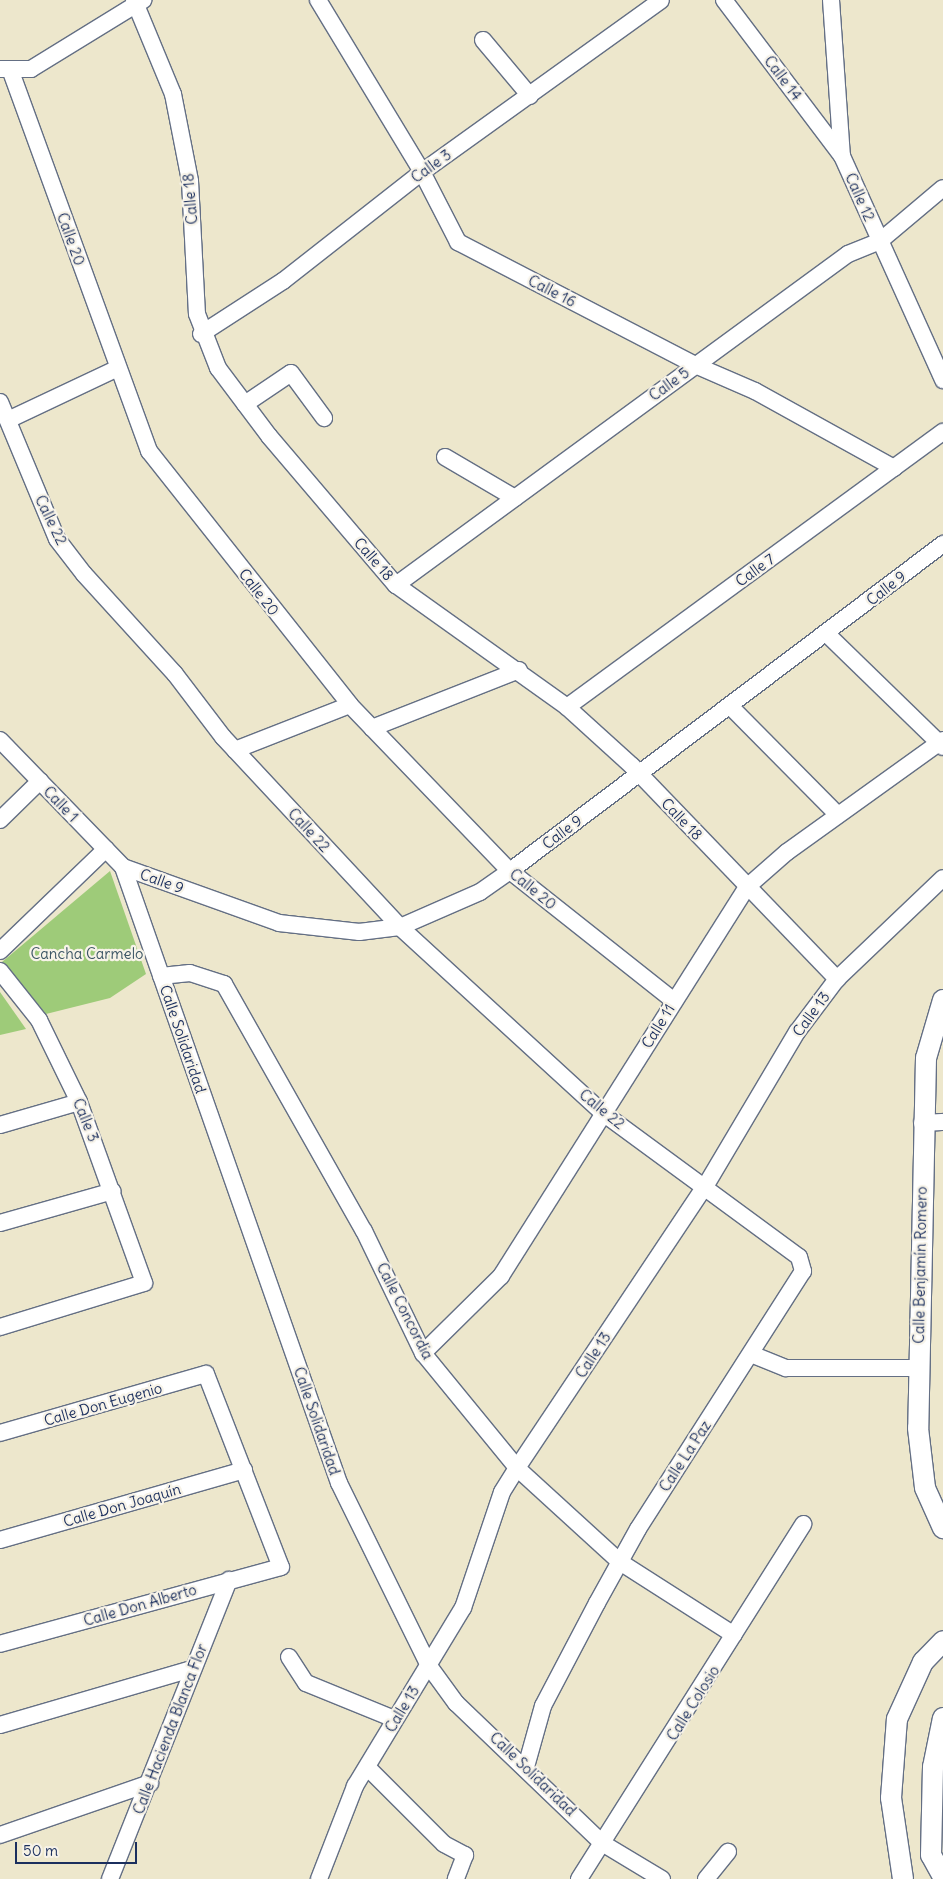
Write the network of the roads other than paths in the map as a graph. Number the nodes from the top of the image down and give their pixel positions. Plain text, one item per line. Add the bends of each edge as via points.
1 (318, 0) edge
2 (661, 0) edge
3 (724, 0) edge
4 (831, 0) edge
5 (138, 1) edge
6 (483, 40) dead end
7 (5, 69) edge
8 (530, 96) junction
9 (842, 156) junction
10 (422, 172) junction
11 (943, 188) edge
12 (880, 241) junction
13 (201, 334) junction
14 (695, 365) junction
15 (118, 368) junction
16 (943, 380) edge
17 (0, 402) edge
18 (245, 404) junction
19 (324, 418) dead end
20 (8, 420) junction
21 (943, 432) edge
22 (445, 457) dead end
23 (894, 468) junction
24 (515, 498) junction
25 (943, 544) edge
26 (396, 585) junction
27 (827, 634) junction
28 (519, 670) junction
29 (350, 705) junction
30 (730, 706) junction
31 (567, 707) junction
32 (372, 728) junction
33 (0, 740) edge
34 (942, 743) edge
35 (235, 750) junction
36 (639, 774) junction
37 (40, 782) junction
38 (838, 815) junction
39 (0, 820) edge
40 (106, 849) junction
41 (123, 867) junction
42 (510, 871) junction
43 (943, 878) edge
44 (747, 887) junction
45 (400, 927) junction
46 (0, 951) edge
47 (0, 971) edge
48 (161, 976) junction
49 (837, 979) junction
50 (943, 1000) edge
51 (674, 1001) junction
52 (79, 1102) junction
53 (603, 1113) junction
54 (922, 1122) junction
55 (943, 1122) edge
56 (0, 1125) edge
57 (706, 1185) junction
58 (113, 1192) junction
59 (0, 1223) edge
60 (0, 1327) edge
61 (423, 1353) junction
62 (750, 1354) junction
63 (918, 1368) junction
64 (0, 1433) edge
65 (517, 1468) junction
66 (244, 1470) junction
67 (803, 1524) dead end
68 (943, 1528) edge
69 (0, 1540) edge
70 (620, 1562) junction
71 (229, 1580) junction
72 (734, 1635) junction
73 (943, 1640) edge
74 (0, 1644) edge
75 (288, 1657) dead end
76 (429, 1666) junction
77 (192, 1669) junction
78 (943, 1718) edge
79 (394, 1720) junction
80 (0, 1725) edge
81 (938, 1766) edge
82 (368, 1768) junction
83 (526, 1768) junction
84 (150, 1783) junction
85 (0, 1836) edge
86 (602, 1843) junction
87 (728, 1852) dead end
88 (943, 1877) edge
89 (321, 1878) edge
90 (110, 1879) edge
91 (456, 1879) edge
92 (579, 1879) edge
93 (662, 1879) edge
94 (706, 1879) edge
95 (903, 1879) edge

1 - 10 street, Calle 16
2 - 8 street, Calle 3
3 - 9 street, Calle 14
4 - 9 street, Calle 12
5 - 7 street via 31,69
5 - 13 street, Calle 18 via 174,94 190,181
6 - 8 street
7 - 15 street, Calle 20
8 - 10 street, Calle 3
9 - 12 street, Calle 12
10 - 13 street, Calle 3 via 283,281
10 - 14 street, Calle 16 via 458,242
11 - 12 street, Calle 5
12 - 14 street, Calle 5 via 848,254
12 - 16 street, Calle 12
13 - 18 street, Calle 18 via 218,368
14 - 23 street, Calle 16 via 755,391
14 - 24 street, Calle 5
15 - 20 street
15 - 29 street, Calle 20 via 149,452
17 - 20 street, Calle 22
18 - 19 street via 291,373
18 - 26 street, Calle 18
20 - 35 street, Calle 22 via 58,539
21 - 23 street, Calle 7
22 - 24 street
23 - 31 street, Calle 7
24 - 26 street, Calle 5
25 - 27 street, Calle 9
26 - 28 street, Calle 18
27 - 30 street, Calle 9
27 - 34 street
28 - 31 street, Calle 18
28 - 32 street
29 - 32 street, Calle 20
29 - 35 street
30 - 36 street, Calle 9
30 - 38 street
31 - 36 street, Calle 18
32 - 42 street, Calle 20
33 - 37 street, Calle 1
34 - 38 street, Calle 11
35 - 45 street, Calle 22
36 - 42 street, Calle 9
36 - 44 street, Calle 18
37 - 39 street
37 - 40 street, Calle 1
38 - 44 street, Calle 11
40 - 41 street, Calle 1
40 - 46 street
41 - 45 street, Calle 9 via 279,923 359,932
41 - 48 street, Calle Solidaridad
42 - 45 street, Calle 9 via 480,892
42 - 51 street, Calle 20
43 - 49 street, Calle 13
44 - 49 street, Calle 18
44 - 51 street, Calle 11
45 - 53 street, Calle 22
47 - 52 street, Calle 3 via 39,1020
48 - 61 street, Calle Concordia via 190,973 224,984 364,1231
48 - 76 street, Calle Solidaridad via 339,1482
49 - 57 street, Calle 13 via 797,1032
50 - 54 street, Calle Benjamín Romero via 926,1058
51 - 53 street, Calle 11
52 - 56 street
52 - 58 street, Calle 3
53 - 57 street, Calle 22
53 - 61 street, Calle 11 via 501,1276
54 - 55 street
54 - 63 street, Calle Benjamín Romero
57 - 62 street, Calle La Paz via 799,1257 803,1270
57 - 65 street, Calle 13
58 - 59 street
58 - 60 street, Calle 3 via 144,1283
61 - 65 street, Calle Concordia
62 - 63 street via 786,1368
62 - 70 street, Calle La Paz
63 - 68 street, Calle Benjamín Romero via 918,1428 925,1488
64 - 66 street, Calle Don Eugenio via 206,1374
65 - 70 street, Calle Concordia
65 - 76 street, Calle 13 via 502,1492 463,1608
66 - 69 street, Calle Don Joaquín
66 - 71 street, Calle Don Alberto via 281,1567
67 - 72 street, Calle Colosio
70 - 72 street, Calle Concordia
70 - 83 street, Calle La Paz via 543,1706
71 - 74 street, Calle Don Alberto
71 - 77 street, Calle Hacienda Blanca Flor
72 - 86 street, Calle Colosio
73 - 95 street via 923,1662 897,1719 891,1798
75 - 79 street via 306,1683
76 - 79 street, Calle 13
76 - 83 street, Calle Solidaridad via 456,1703
77 - 80 street
77 - 84 street, Calle Hacienda Blanca Flor
78 - 81 street
79 - 82 street, Calle 13
81 - 88 street via 931,1855
82 - 89 street, Calle 13 via 356,1786
82 - 91 street via 444,1844 465,1855
83 - 86 street, Calle Solidaridad
84 - 85 street
84 - 90 street, Calle Hacienda Blanca Flor
86 - 92 street, Calle Colosio
86 - 93 street, Calle Solidaridad
87 - 94 street

